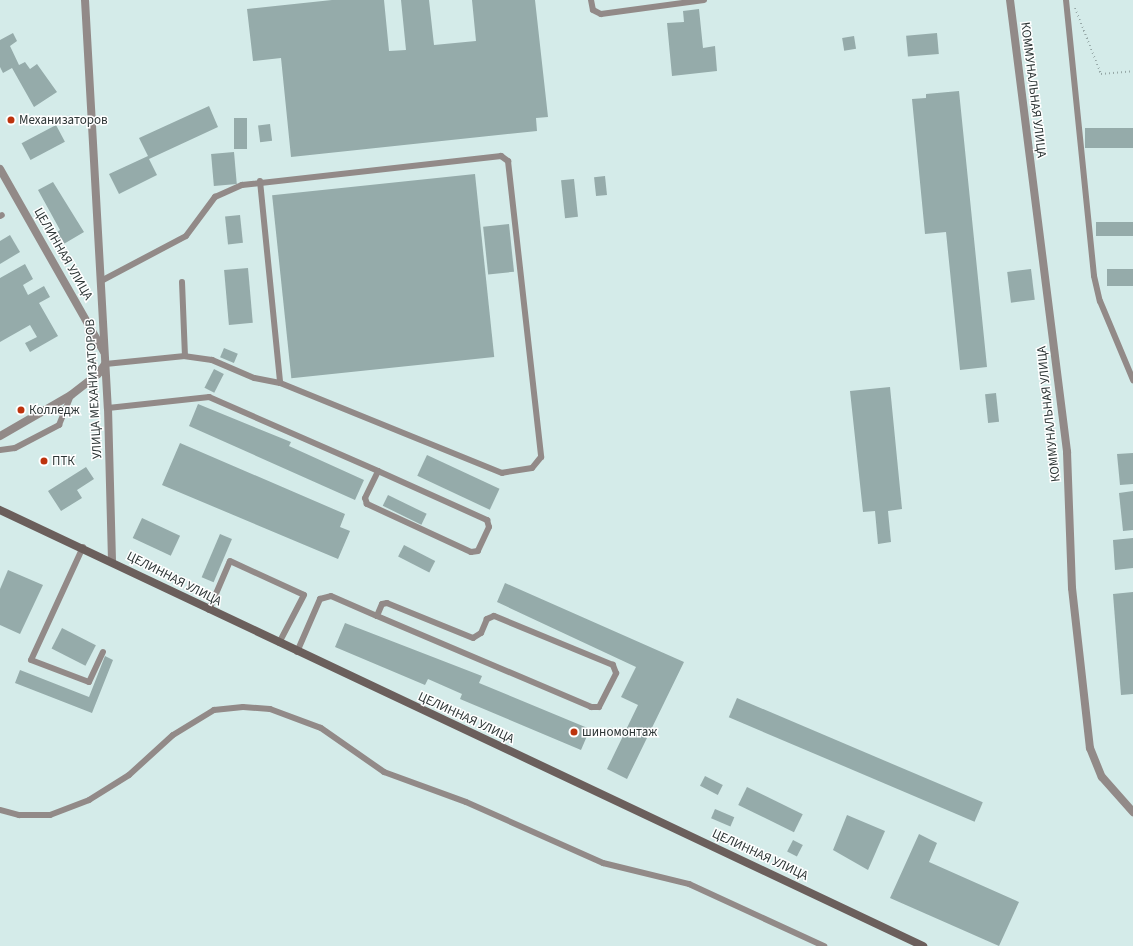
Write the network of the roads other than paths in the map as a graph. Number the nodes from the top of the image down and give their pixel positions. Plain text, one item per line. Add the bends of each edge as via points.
1 (85, 0) edge
2 (591, 0) edge
3 (704, 0) edge
4 (1010, 0) edge
5 (1066, 0) edge
6 (0, 169) edge
7 (260, 181) junction
8 (101, 281) junction
9 (182, 282) dead end
10 (104, 352) junction
11 (185, 356) junction
12 (105, 364) junction
13 (1133, 380) edge
14 (280, 383) junction
15 (71, 395) junction
16 (108, 408) junction
17 (0, 436) edge
18 (0, 450) edge
19 (378, 471) junction
20 (0, 510) edge
21 (82, 547) junction
22 (112, 561) junction
23 (209, 610) junction
24 (377, 616) junction
25 (279, 643) junction
26 (103, 652) dead end
27 (297, 652) junction
28 (0, 810) edge
29 (1133, 812) edge
30 (824, 946) edge
31 (923, 946) edge

1 - 8 street, УЛИЦА МЕХАНИЗАТОРОВ
2 - 3 lane via 593,10 601,14
4 - 29 street, КОММУНАЛЬНАЯ УЛИЦА via 1067,452 1072,588 1090,748 1102,777
5 - 13 lane via 1094,276 1100,301
6 - 10 street, ЦЕЛИННАЯ УЛИЦА
7 - 8 lane via 242,185 215,197 186,236
7 - 14 lane
7 - 14 lane via 501,156 508,161 540,461 532,468 502,473
8 - 10 street, УЛИЦА МЕХАНИЗАТОРОВ
9 - 11 lane
10 - 12 street, УЛИЦА МЕХАНИЗАТОРОВ
11 - 12 lane
11 - 14 lane via 212,360 254,378
12 - 15 street via 98,374
12 - 16 street, УЛИЦА МЕХАНИЗАТОРОВ
15 - 17 street
15 - 18 lane via 59,425 15,448
16 - 19 lane via 208,397
16 - 22 street, УЛИЦА МЕХАНИЗАТОРОВ
19 - 19 lane via 487,520 489,527 478,551 470,552 367,504 365,498
20 - 21 main road, ЦЕЛИННАЯ УЛИЦА
21 - 22 main road, ЦЕЛИННАЯ УЛИЦА
21 - 26 lane via 31,660 89,682
22 - 23 main road, ЦЕЛИННАЯ УЛИЦА
23 - 25 main road, ЦЕЛИННАЯ УЛИЦА
23 - 25 lane via 230,561 304,595
24 - 24 lane via 591,707 599,707 616,673 613,665 494,616 486,619 481,633 473,638 388,603 382,604
24 - 27 lane via 325,596 320,600
25 - 27 main road, ЦЕЛИННАЯ УЛИЦА
27 - 31 main road, ЦЕЛИННАЯ УЛИЦА
28 - 30 lane via 19,815 50,815 83,802 129,775 172,735 214,710 237,707 270,709 321,728 384,772 466,802 604,863 689,884

